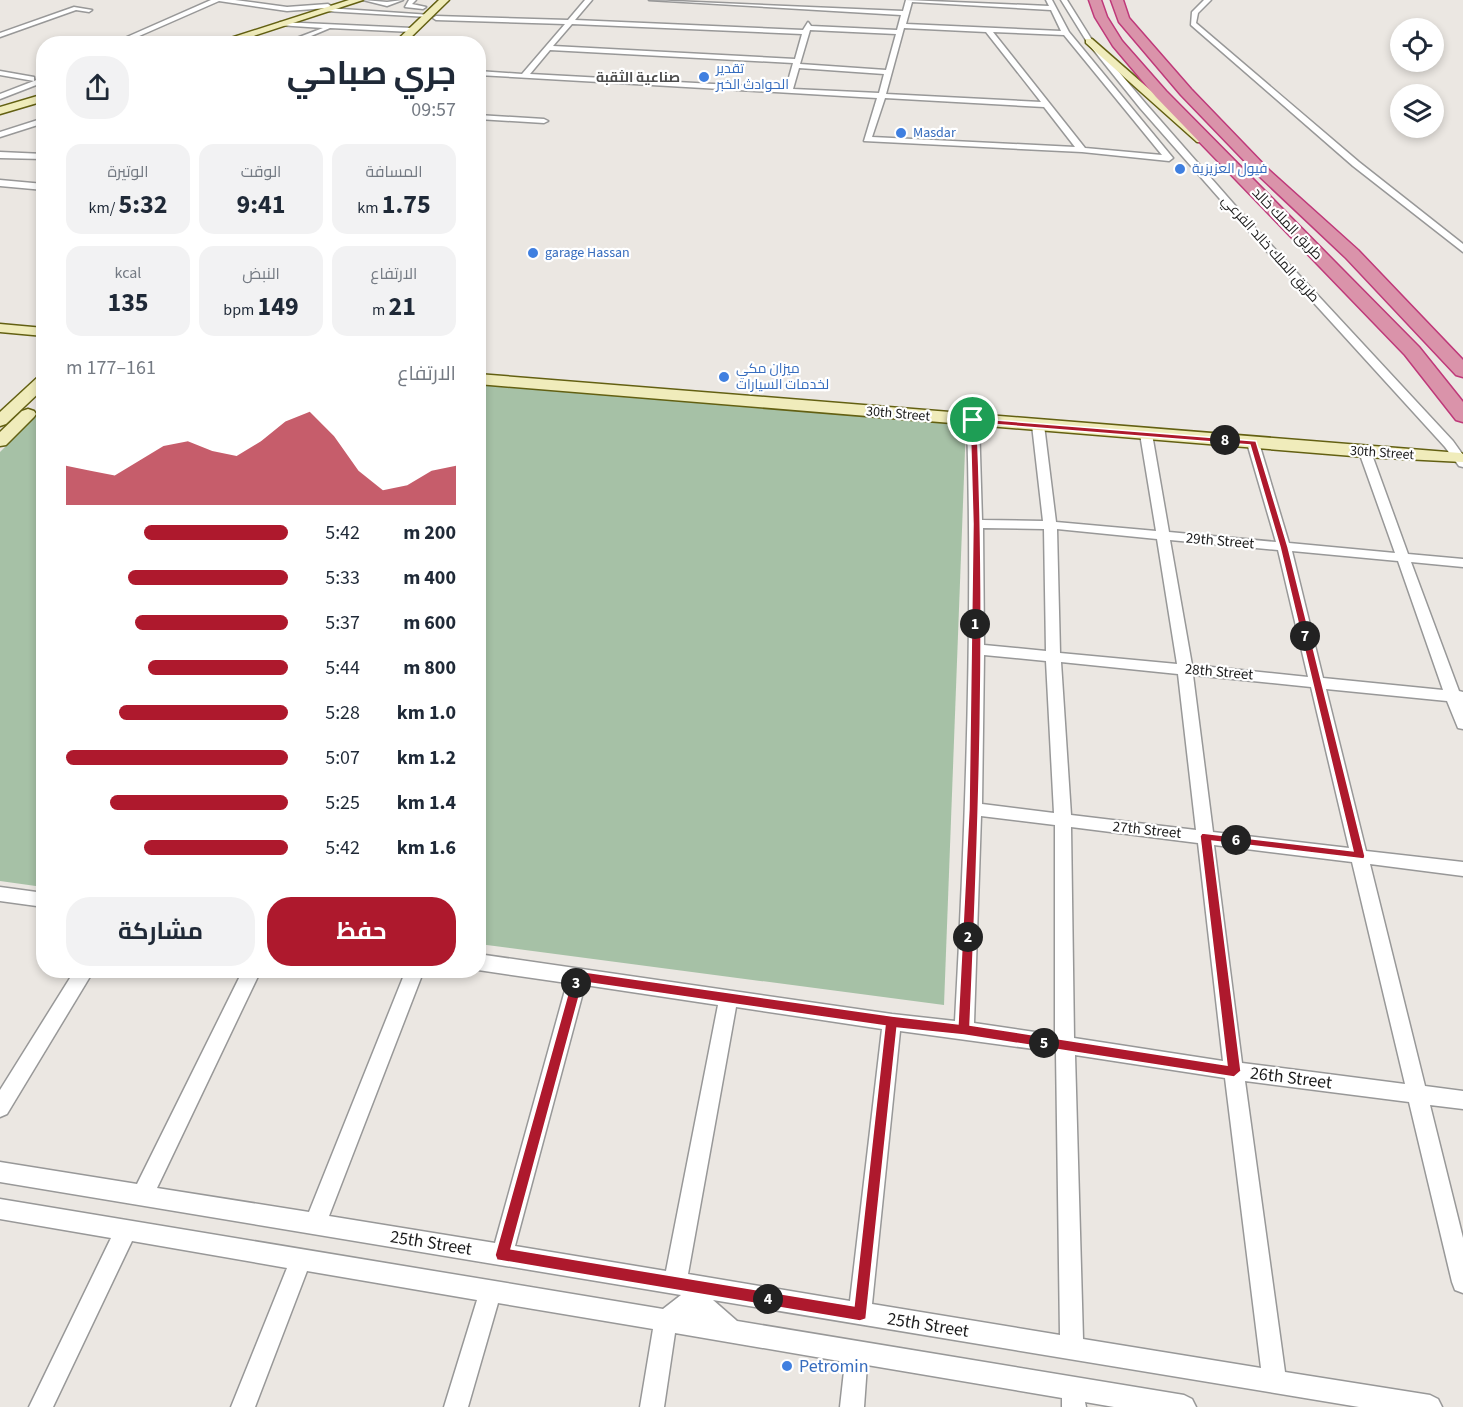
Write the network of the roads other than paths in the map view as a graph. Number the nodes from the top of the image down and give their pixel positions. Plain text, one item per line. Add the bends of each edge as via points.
1 (190, 0) edge
2 (348, 0) edge
3 (358, 0) edge
4 (366, 0) edge
5 (400, 0) edge
6 (413, 0) edge
7 (444, 0) edge
8 (453, 0) edge
9 (589, 0) edge
10 (652, 0) edge
11 (676, 0) edge
12 (831, 0) edge
13 (909, 0) edge
14 (1049, 0) edge
15 (1064, 0) edge
16 (1095, 0) edge
17 (1208, 0) edge
18 (220, 1) edge
19 (1124, 2) edge
20 (972, 5) edge
21 (327, 8) junction
22 (815, 8) junction
23 (1054, 8) junction
24 (283, 9) junction
25 (828, 9) junction
26 (89, 10) dead end
27 (904, 13) junction
28 (433, 14) junction
29 (278, 19) junction
30 (972, 21) dead end
31 (570, 22) junction
32 (335, 27) junction
33 (900, 29) junction
34 (416, 30) junction
35 (805, 30) junction
36 (976, 30) junction
37 (988, 30) junction
38 (1066, 33) junction
39 (0, 35) edge
40 (134, 36) edge
41 (143, 36) edge
42 (229, 36) edge
43 (237, 36) edge
44 (307, 36) edge
45 (408, 36) edge
46 (413, 36) edge
47 (1089, 41) junction
48 (548, 48) junction
49 (796, 64) junction
50 (888, 72) junction
51 (0, 73) edge
52 (486, 74) edge
53 (524, 76) junction
54 (36, 77) edge
55 (0, 79) edge
56 (31, 79) junction
57 (36, 81) edge
58 (21, 83) junction
59 (790, 87) junction
60 (0, 92) edge
61 (883, 92) junction
62 (0, 97) edge
63 (36, 98) edge
64 (1046, 105) junction
65 (0, 109) edge
66 (486, 117) edge
67 (544, 121) dead end
68 (36, 122) edge
69 (12, 130) junction
70 (36, 132) edge
71 (0, 135) edge
72 (1146, 144) junction
73 (1082, 150) junction
74 (1119, 153) junction
75 (0, 155) edge
76 (36, 157) edge
77 (1169, 158) junction
78 (1192, 161) junction
79 (1236, 170) junction
80 (0, 183) edge
81 (36, 187) edge
82 (36, 188) edge
83 (0, 190) edge
84 (1463, 249) edge
85 (0, 328) edge
86 (36, 331) edge
87 (0, 340) edge
88 (36, 343) edge
89 (486, 367) edge
90 (1463, 371) edge
91 (486, 380) edge
92 (36, 387) edge
93 (36, 407) edge
94 (1463, 416) edge
95 (973, 420) junction
96 (0, 421) edge
97 (1038, 425) junction
98 (1146, 434) junction
99 (0, 441) edge
100 (1253, 443) junction
101 (1449, 444) junction
102 (1365, 452) junction
103 (1462, 460) edge
104 (977, 524) junction
105 (1050, 525) junction
106 (1163, 536) junction
107 (1284, 547) junction
108 (1403, 558) junction
109 (1463, 563) edge
110 (975, 649) junction
111 (1053, 658) junction
112 (1185, 669) junction
113 (1316, 681) junction
114 (1458, 696) edge
115 (1463, 723) edge
116 (975, 809) junction
117 (1063, 821) junction
118 (1206, 836) junction
119 (1360, 856) junction
120 (1463, 869) edge
121 (0, 894) edge
122 (36, 899) edge
123 (486, 963) edge
124 (578, 976) junction
125 (80, 978) edge
126 (248, 978) edge
127 (413, 978) edge
128 (729, 997) junction
129 (892, 1022) junction
130 (964, 1030) junction
131 (1065, 1046) junction
132 (1234, 1071) junction
133 (1418, 1093) junction
134 (1463, 1100) edge
135 (0, 1108) edge
136 (0, 1172) edge
137 (143, 1196) junction
138 (0, 1209) edge
139 (315, 1224) junction
140 (126, 1230) junction
141 (502, 1255) junction
142 (301, 1259) junction
143 (1463, 1282) edge
144 (675, 1284) junction
145 (491, 1291) junction
146 (860, 1314) junction
147 (666, 1321) junction
148 (1072, 1349) junction
149 (857, 1352) junction
150 (1275, 1383) junction
151 (1073, 1398) edge
152 (41, 1407) edge
153 (243, 1407) edge
154 (456, 1407) edge
155 (652, 1407) edge
156 (852, 1407) edge
157 (1184, 1407) edge
158 (1430, 1407) edge

1 - 18 street
2 - 21 street
3 - 21 street
4 - 5 street via 387,4
6 - 28 street via 407,6
7 - 28 street
8 - 28 street
9 - 31 street
10 - 11 street
11 - 22 street
12 - 25 street
13 - 20 street
13 - 27 street
14 - 23 street
15 - 47 street, طريق الملك خالد الفرعي
16 - 79 highway, طريق الملك خالد via 1118,43 1161,94
17 - 84 street via 1195,12 1193,24 1356,164
18 - 24 street
18 - 29 street
18 - 40 street
18 - 41 street
19 - 90 highway, طريق الملك خالد via 1123,19 1186,92 1264,173 1352,254
20 - 23 street
21 - 24 street
21 - 28 street
21 - 29 street
22 - 25 street
22 - 35 street
23 - 38 street
24 - 29 street
25 - 27 street
26 - 39 street via 76,8
27 - 33 street
28 - 31 street
28 - 34 street
29 - 32 street
29 - 42 street
29 - 43 street
30 - 36 street
31 - 35 street
31 - 48 street
32 - 34 street
32 - 44 street
33 - 35 street
33 - 36 street
33 - 50 street
34 - 45 street
34 - 46 street
35 - 49 street
36 - 37 street
37 - 38 street
37 - 64 street
38 - 72 street
47 - 78 street, طريق الملك خالد الفرعي
47 - 79 street
48 - 49 street
48 - 53 street
49 - 50 street
49 - 59 street
50 - 61 street
51 - 56 street
52 - 53 street
53 - 59 street
54 - 56 street
55 - 58 street
56 - 58 street
57 - 62 street
58 - 60 street
59 - 61 street
61 - 64 street
61 - 73 street via 867,139
63 - 65 street
64 - 73 street
66 - 67 street
68 - 69 street
69 - 70 street
69 - 71 street
72 - 74 street
72 - 77 street
73 - 74 street
74 - 77 street
75 - 76 street
77 - 78 street
78 - 101 street, طريق الملك خالد الفرعي
79 - 94 highway, طريق الملك خالد via 1412,351
80 - 81 street
82 - 83 street
85 - 86 street
87 - 88 street
89 - 101 street, 30th Street
91 - 95 street, 30th Street
92 - 96 street
93 - 99 street
95 - 97 street, 30th Street
95 - 104 street
97 - 98 street, 30th Street
97 - 105 street
98 - 100 street, 30th Street
98 - 106 street
100 - 102 street, 30th Street
100 - 107 street
101 - 103 street, طريق الملك خالد الفرعي
102 - 103 street, 30th Street
102 - 108 street
104 - 105 street, 29th Street
104 - 110 street
105 - 106 street, 29th Street
105 - 111 street
106 - 107 street, 29th Street
106 - 112 street
107 - 108 street, 29th Street
107 - 113 street
108 - 109 street, 29th Street
108 - 114 street
110 - 111 street, 28th Street
110 - 116 street
111 - 112 street, 28th Street
111 - 117 street
112 - 113 street, 28th Street
112 - 118 street
113 - 114 street, 28th Street
113 - 119 street
114 - 115 street
116 - 117 street, 27th Street
116 - 130 street
117 - 118 street, 27th Street
117 - 131 street
118 - 119 street, 27th Street
118 - 132 street
119 - 120 street, 27th Street
119 - 133 street
121 - 122 street
123 - 124 street, 26th Street
124 - 128 street, 26th Street
124 - 141 street
125 - 135 street
126 - 137 street
127 - 139 street
128 - 129 street, 26th Street
128 - 144 street
129 - 130 street, 26th Street
129 - 146 street
130 - 131 street, 26th Street
131 - 132 street, 26th Street
131 - 148 street
132 - 133 street, 26th Street
132 - 150 street
133 - 134 street, 26th Street
133 - 143 street
136 - 137 street, 25th Street
137 - 139 street, 25th Street
138 - 140 street
139 - 141 street, 25th Street
140 - 142 street
140 - 152 street
141 - 144 street, 25th Street
142 - 145 street
142 - 153 street
144 - 146 street, 25th Street
145 - 147 street
145 - 154 street
146 - 148 street, 25th Street
147 - 149 street via 694,1298 730,1331
147 - 155 street
148 - 150 street, 25th Street
149 - 151 street
149 - 156 street
150 - 158 street, 25th Street
151 - 157 street

